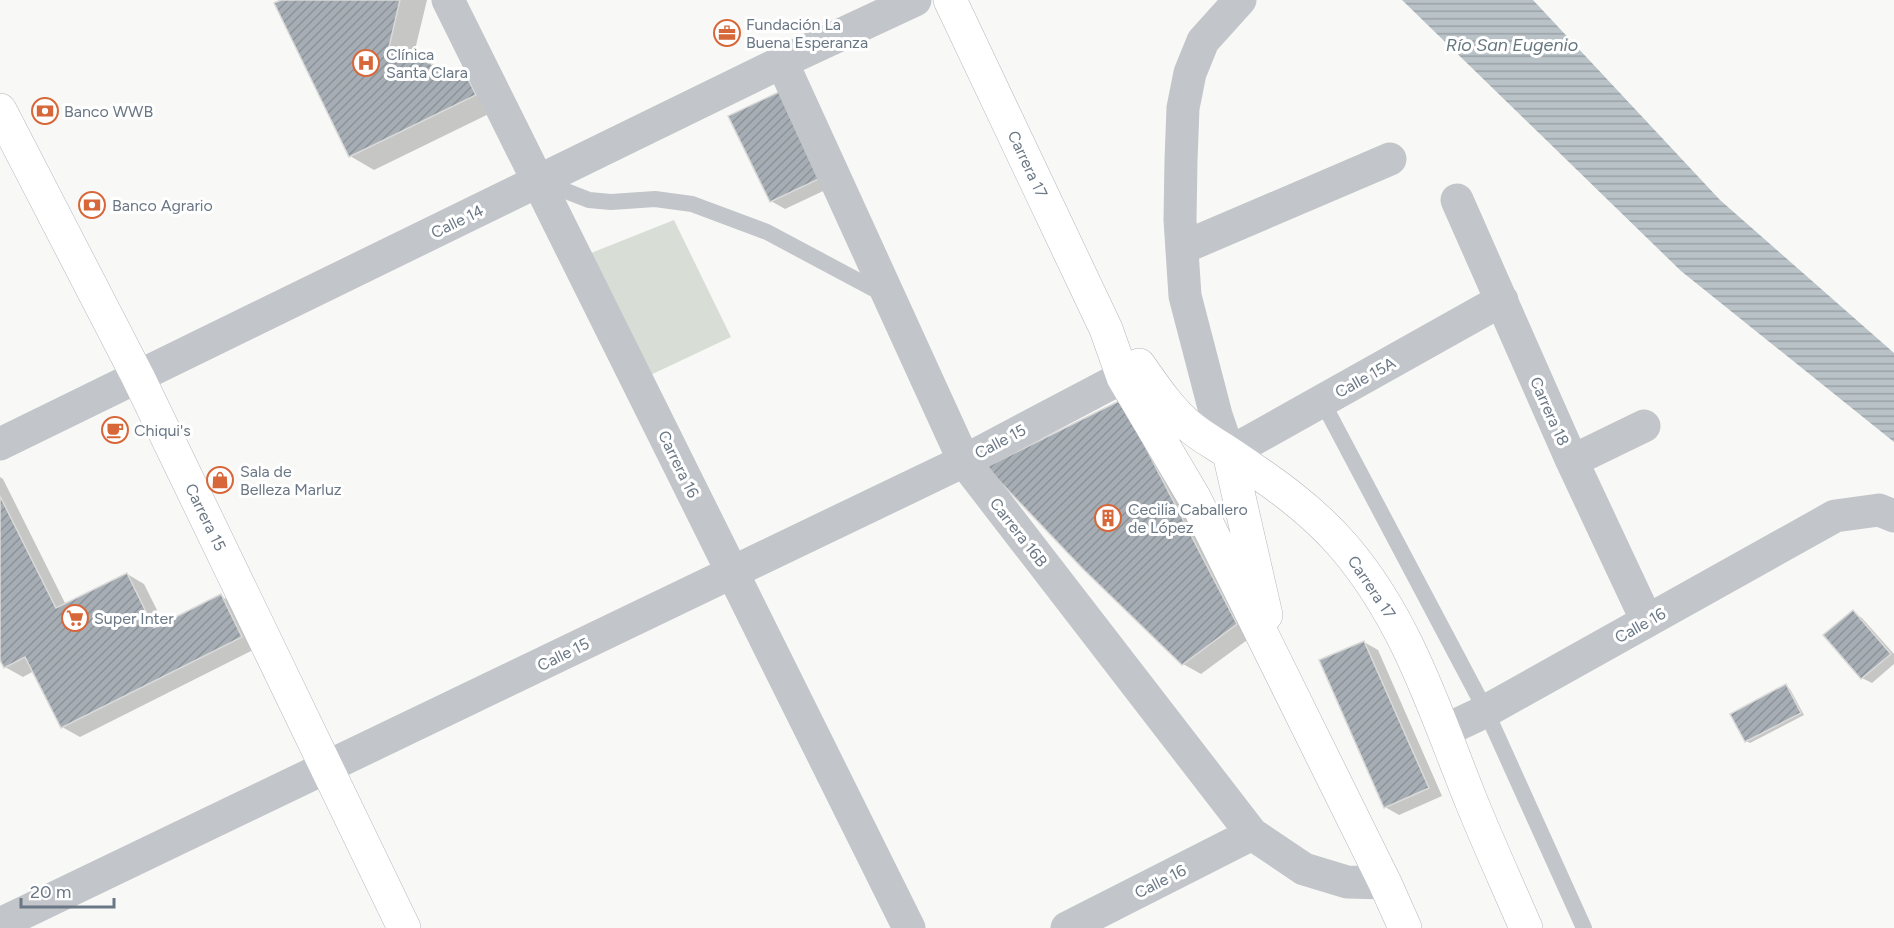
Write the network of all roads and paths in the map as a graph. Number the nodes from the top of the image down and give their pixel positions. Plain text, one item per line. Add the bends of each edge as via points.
1 (448, 0) edge
2 (915, 0) edge
3 (950, 0) edge
4 (1240, 0) edge
5 (782, 62) junction
6 (0, 110) edge
7 (1390, 159) dead end
8 (538, 181) junction
9 (1457, 200) dead end
10 (1182, 248) junction
11 (889, 297) junction
12 (1502, 300) junction
13 (1106, 329) junction
14 (138, 377) junction
15 (1123, 377) junction
16 (1322, 401) junction
17 (1644, 426) dead end
18 (0, 444) edge
19 (1229, 453) junction
20 (964, 461) junction
21 (1572, 461) junction
22 (1894, 516) edge
23 (733, 572) junction
24 (1647, 621) junction
25 (1277, 666) junction
26 (1486, 711) junction
27 (1444, 731) junction
28 (326, 768) junction
29 (1252, 834) junction
30 (1385, 883) junction
31 (0, 924) edge
32 (404, 928) edge
33 (909, 928) edge
34 (1067, 928) edge
35 (1404, 928) edge
36 (1526, 928) edge
37 (1584, 928) edge

1 - 8 street, Carrera 16
2 - 5 street, Calle 14
3 - 13 main road, Carrera 17
4 - 10 street via 1203,41 1190,73 1183,108
5 - 8 street, Calle 14
5 - 11 street, Carrera 16B
6 - 14 main road, Carrera 15
7 - 10 street
8 - 11 lane via 589,200 655,199 692,204 767,232
8 - 14 street, Calle 14
8 - 23 street, Carrera 16
9 - 12 street, Carrera 18
10 - 19 street via 1185,296
11 - 20 street, Carrera 16B
12 - 16 street, Calle 15A
12 - 21 street, Carrera 18
13 - 15 main road, Carrera 17
13 - 19 main road, Carrera 17 via 1188,425
14 - 18 street, Calle 14
14 - 28 main road, Carrera 15
15 - 20 street, Calle 15
15 - 25 main road, Carrera 17 via 1195,499
16 - 19 street, Calle 15A
16 - 26 lane
17 - 21 street
19 - 25 main road
19 - 27 main road, Carrera 17 via 1292,496 1365,573 1406,639
20 - 23 street, Calle 15
20 - 29 street, Carrera 16B
21 - 24 street, Carrera 18
22 - 24 street, Calle 16 via 1879,510 1835,516
23 - 28 street, Calle 15
23 - 33 street, Carrera 16
24 - 26 street, Calle 16
25 - 30 main road, Carrera 17
26 - 27 street, Calle 16
26 - 37 lane
27 - 36 main road, Carrera 17
28 - 31 street, Calle 15
28 - 32 main road, Carrera 15
29 - 30 street, Carrera 16B via 1304,869 1347,882
29 - 34 street, Calle 16
30 - 35 main road, Carrera 17

